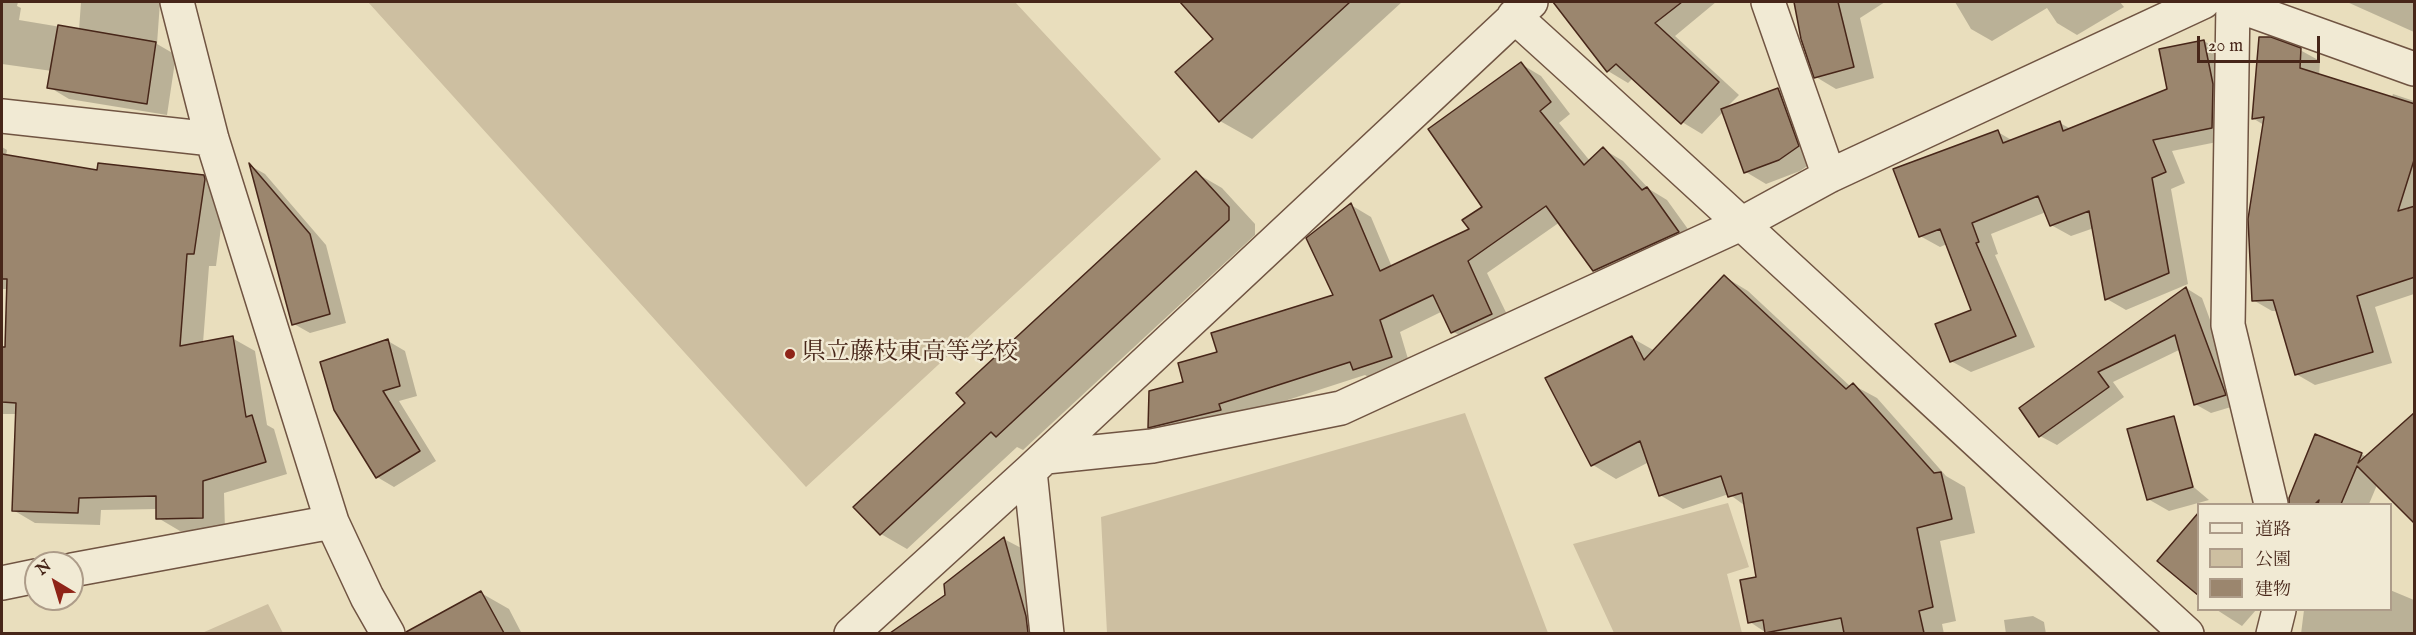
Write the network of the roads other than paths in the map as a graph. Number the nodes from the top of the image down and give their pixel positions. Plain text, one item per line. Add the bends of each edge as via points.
1 (177, 2) edge
2 (1768, 2) edge
3 (2223, 2) edge
4 (1522, 9) edge
5 (2415, 69) edge
6 (2, 116) edge
7 (212, 139) junction
8 (1829, 176) junction
9 (1743, 224) junction
10 (1038, 464) junction
11 (2271, 503) edge
12 (332, 522) junction
13 (84, 568) edge
14 (24, 578) edge
15 (2, 583) edge
16 (2278, 611) edge
17 (388, 633) edge
18 (851, 633) edge
19 (1047, 633) edge
20 (2187, 633) edge
21 (2273, 633) edge

1 - 7 street
2 - 8 street
3 - 5 street
3 - 8 street
3 - 11 street via 2228,325
4 - 9 street
4 - 10 street
6 - 7 street
7 - 12 street
8 - 9 street
9 - 10 street via 1341,408 1152,446
9 - 20 street
10 - 18 street
10 - 19 street
12 - 13 street
12 - 17 street
14 - 15 street
16 - 21 street

